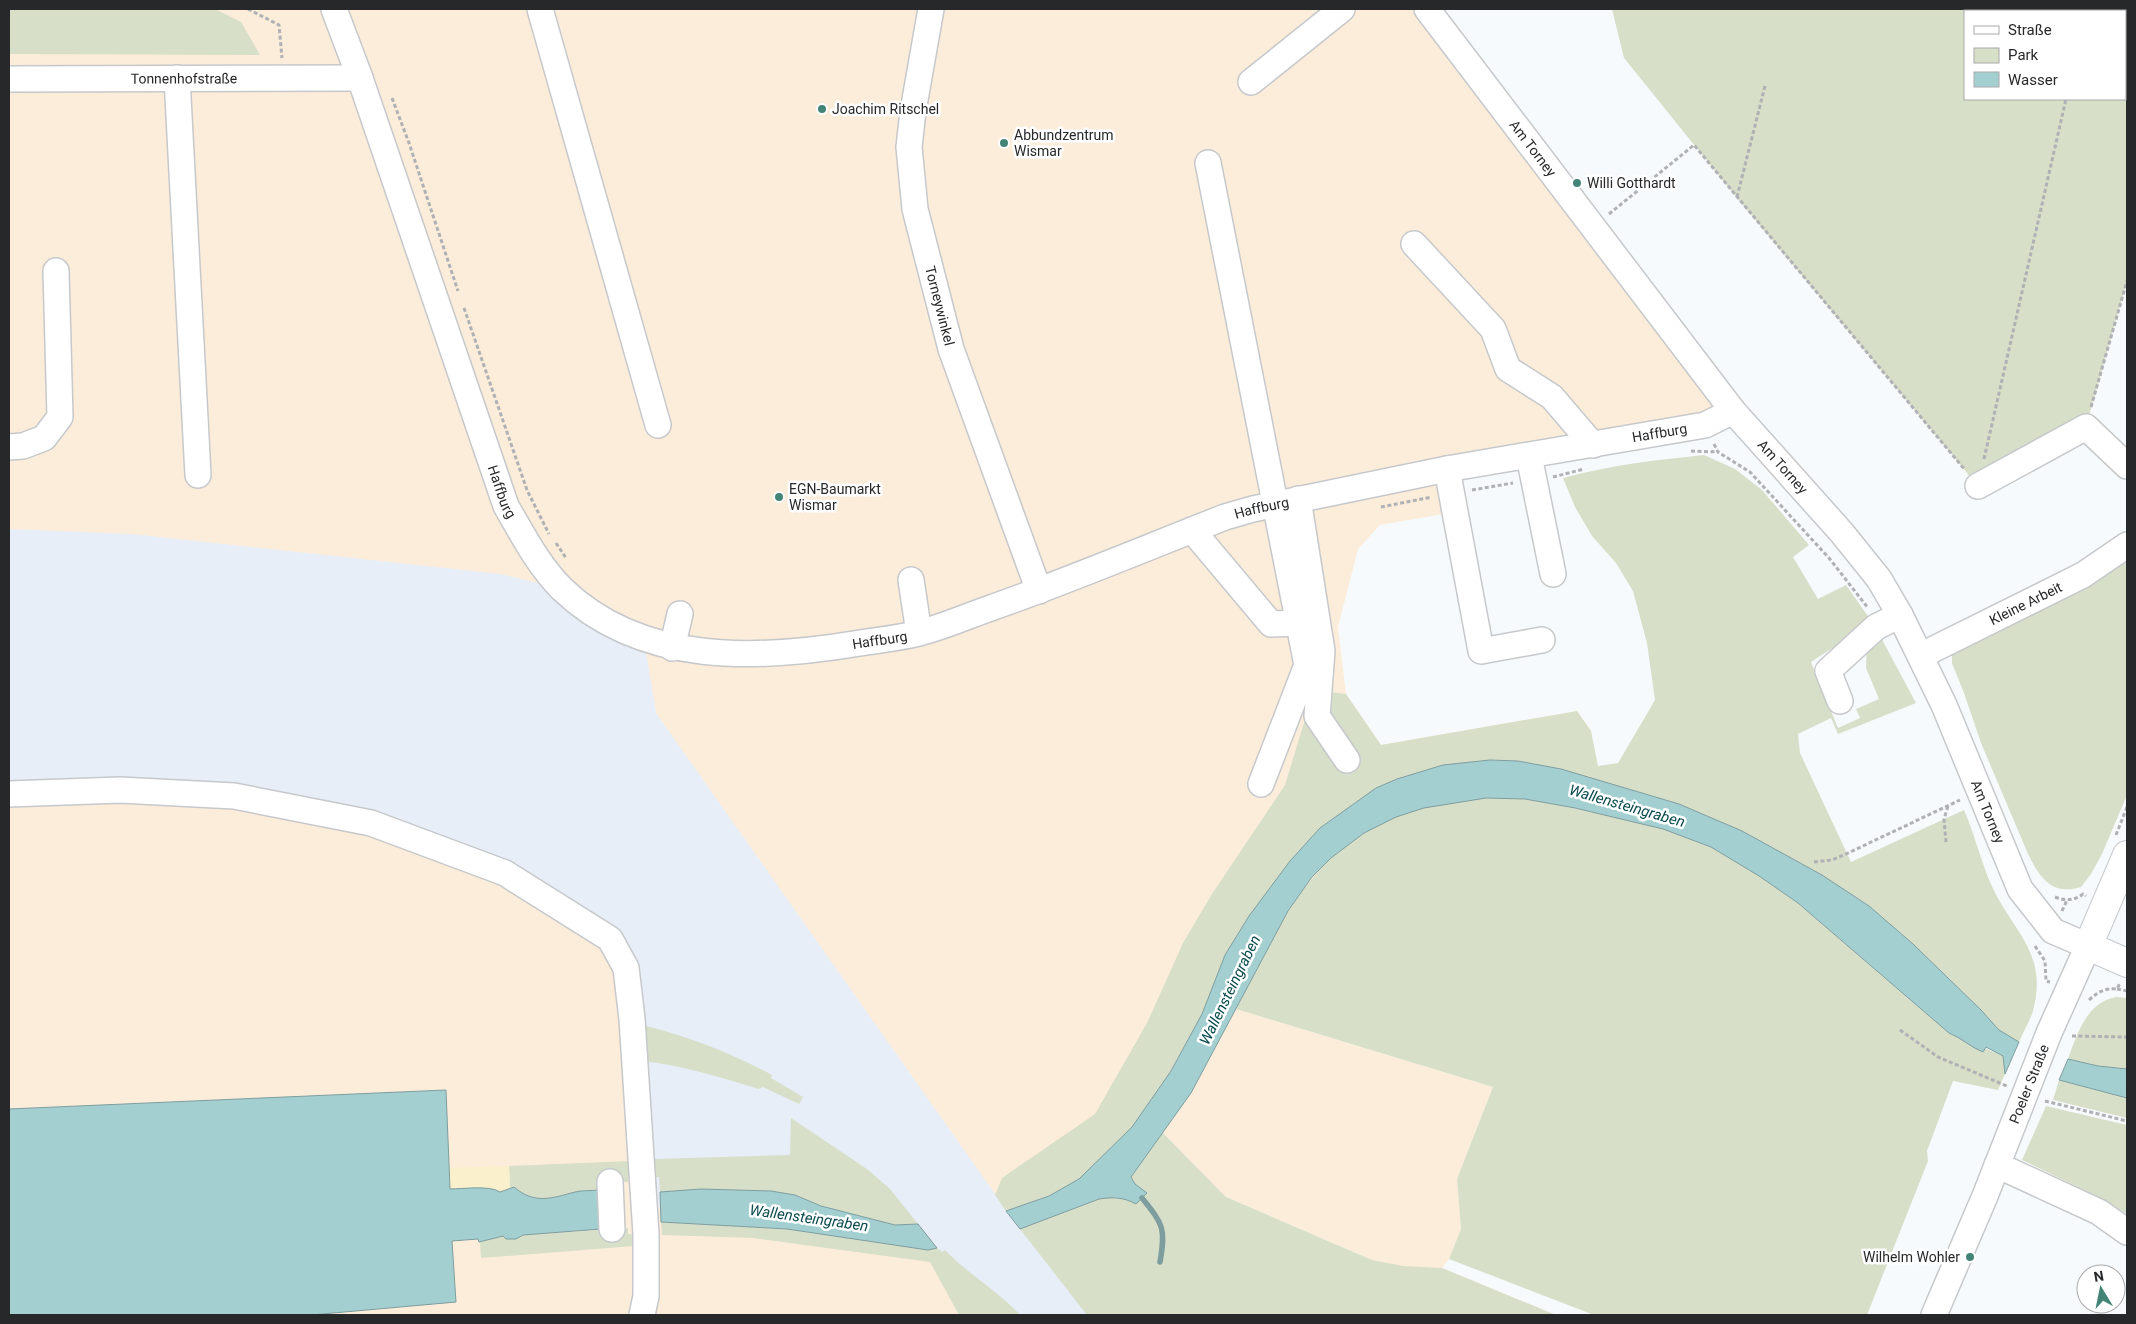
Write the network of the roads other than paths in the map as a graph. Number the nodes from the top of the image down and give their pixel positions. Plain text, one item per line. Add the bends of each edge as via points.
1 (334, 9) edge
2 (540, 9) edge
3 (932, 9) edge
4 (1342, 9) edge
5 (1427, 9) edge
6 (177, 78) junction
7 (360, 78) junction
8 (9, 79) edge
9 (1251, 82) dead end
10 (1208, 163) dead end
11 (1414, 244) dead end
12 (56, 271) dead end
13 (1734, 411) junction
14 (658, 425) dead end
15 (9, 447) edge
16 (1590, 456) junction
17 (2127, 466) edge
18 (1531, 467) junction
19 (1447, 469) junction
20 (198, 475) dead end
21 (1978, 486) road end
22 (1286, 501) junction
23 (1192, 530) junction
24 (2127, 545) edge
25 (1553, 574) dead end
26 (911, 580) dead end
27 (1040, 591) junction
28 (680, 614) dead end
29 (1900, 615) junction
30 (1299, 623) junction
31 (919, 633) junction
32 (1542, 640) dead end
33 (672, 648) junction
34 (1920, 656) junction
35 (1840, 701) dead end
36 (1348, 760) dead end
37 (1261, 784) dead end
38 (9, 794) edge
39 (2127, 855) edge
40 (2088, 946) junction
41 (2125, 969) edge
42 (1997, 1165) junction
43 (610, 1182) dead end
44 (612, 1229) dead end
45 (2127, 1232) edge
46 (642, 1315) edge
47 (1934, 1315) edge

1 - 7 street, Haffburg
2 - 14 street
3 - 27 street, Torneywinkel via 909,147 916,209 951,349
4 - 9 street
5 - 13 street, Am Torney
6 - 7 street, Tonnenhofstraße
6 - 8 street, Tonnenhofstraße
6 - 20 street
7 - 33 street, Haffburg via 510,513 532,552 563,589 592,612 630,634
10 - 22 street
11 - 16 street via 1493,328 1508,369 1552,397
12 - 15 street via 60,417 44,438 23,446
13 - 16 street, Haffburg via 1705,425
13 - 29 street, Am Torney via 1879,578
16 - 18 street, Haffburg
17 - 21 street via 2086,427
18 - 19 street, Haffburg
18 - 25 street
19 - 22 street, Haffburg
19 - 32 street via 1481,651
22 - 23 street, Haffburg via 1225,517
22 - 30 street
22 - 36 street via 1322,651 1317,716
23 - 27 street, Haffburg
23 - 30 street via 1271,624
24 - 34 street, Kleine Arbeit via 2082,575
26 - 31 street
27 - 31 street, Haffburg
28 - 33 street
29 - 34 street, Am Torney
29 - 35 street via 1878,626 1828,671
30 - 37 street via 1307,664
31 - 33 street, Haffburg via 817,650 715,654
34 - 40 street, Am Torney via 1944,705 2020,889 2053,930
38 - 46 street via 120,790 234,796 371,823 505,873 610,939 626,968 632,1019 646,1234 646,1296
39 - 40 main road, Poeler Straße
40 - 41 main road
40 - 42 street, Poeler Straße via 2060,1034 2027,1090
42 - 45 street via 2099,1212
42 - 47 street, Poeler Straße
43 - 44 street

